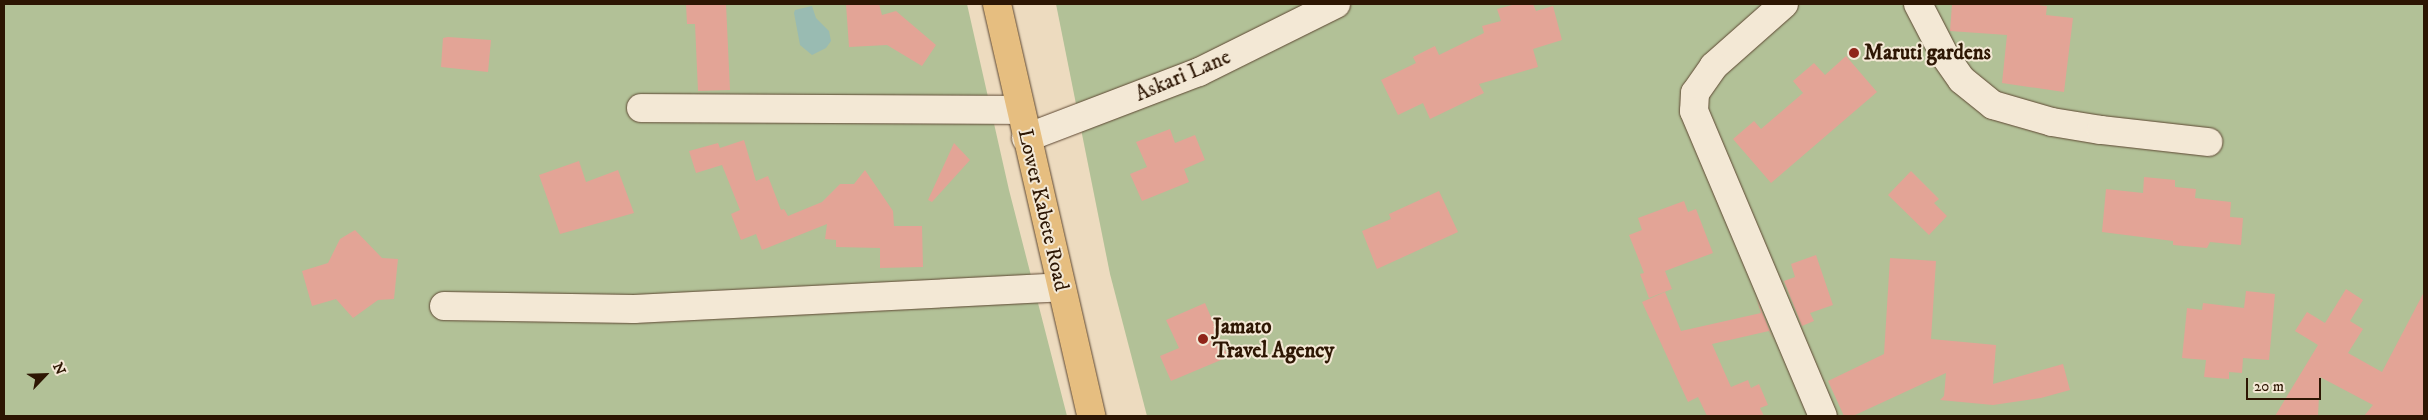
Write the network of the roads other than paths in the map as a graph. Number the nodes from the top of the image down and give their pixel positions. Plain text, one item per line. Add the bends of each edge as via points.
1 (997, 4) edge
2 (1336, 4) edge
3 (1784, 4) edge
4 (1918, 4) edge
5 (641, 108) dead end
6 (1020, 110) junction
7 (1026, 138) junction
8 (2208, 142) dead end
9 (1061, 287) junction
10 (444, 306) dead end
11 (1091, 416) edge
12 (1823, 416) edge

1 - 6 main road, Lower Kabete Road
2 - 7 street, Askari Lane via 1199,72
3 - 12 street via 1714,66 1695,93 1694,111
4 - 8 street via 1945,56 1962,80 1993,105 2091,128
5 - 6 street
6 - 7 main road, Lower Kabete Road
7 - 9 main road, Lower Kabete Road
9 - 10 street via 634,309
9 - 11 main road, Lower Kabete Road

